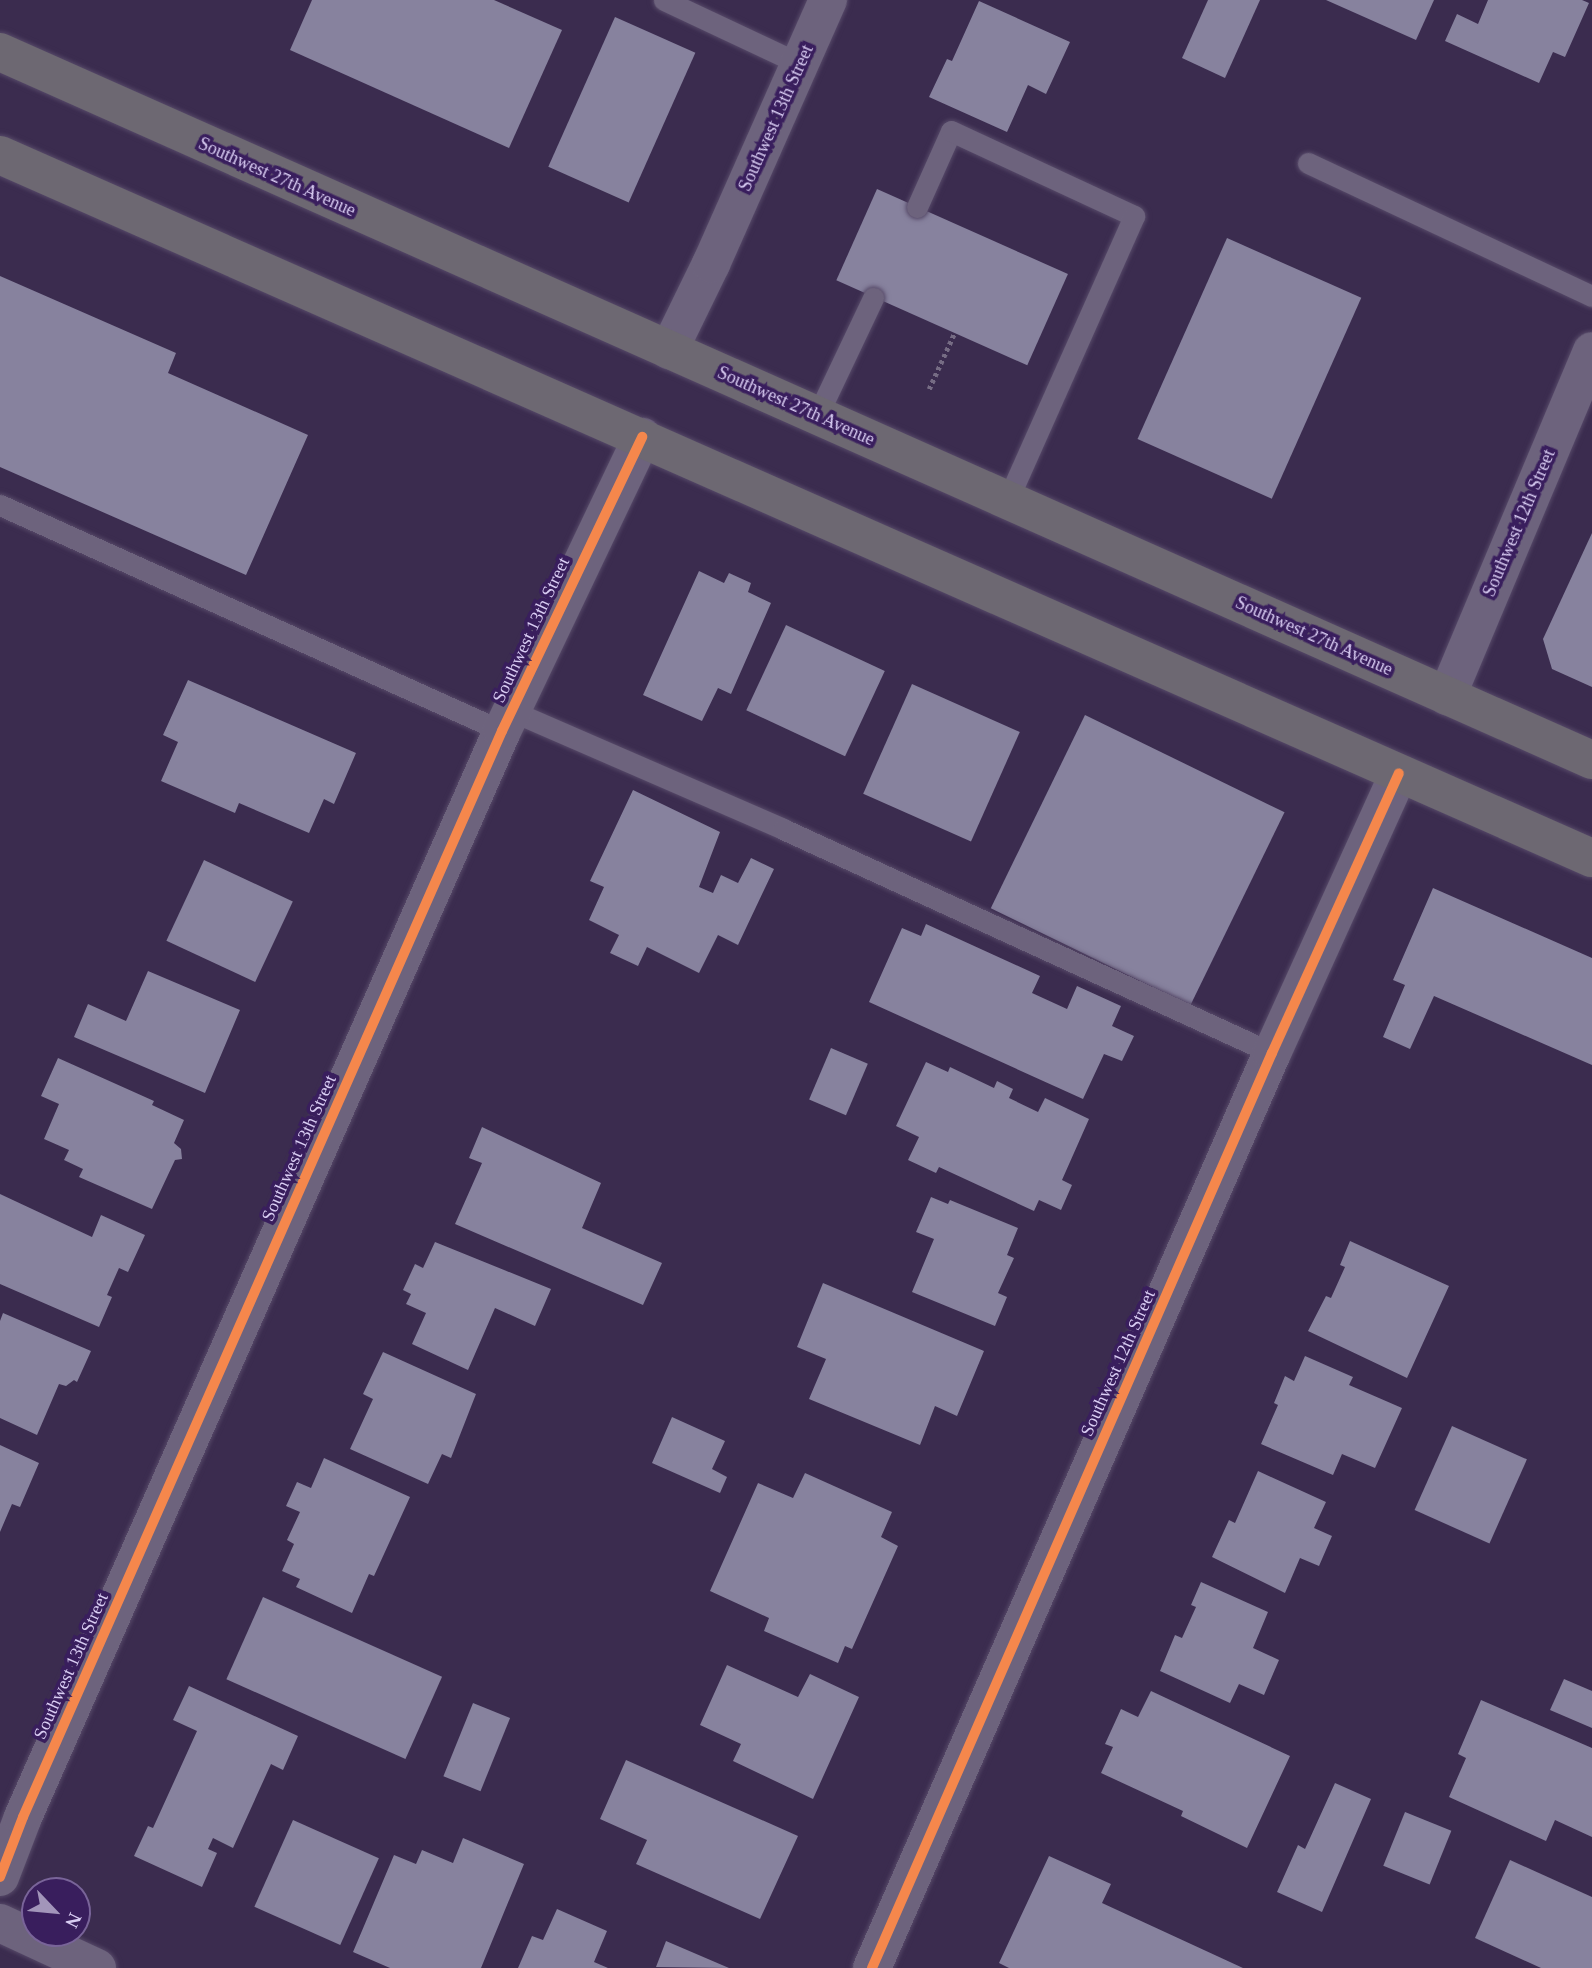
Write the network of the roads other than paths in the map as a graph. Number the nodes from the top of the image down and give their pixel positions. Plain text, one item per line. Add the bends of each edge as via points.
1 (664, 0) edge
2 (828, 0) edge
3 (2, 54) edge
4 (800, 64) junction
5 (0, 155) edge
6 (1308, 163) dead end
7 (916, 207) dead end
8 (1592, 296) edge
9 (873, 298) dead end
10 (669, 350) junction
11 (1592, 351) edge
12 (817, 416) junction
13 (642, 437) junction
14 (1007, 501) junction
15 (0, 505) edge
16 (1447, 696) junction
17 (507, 721) junction
18 (1592, 760) edge
19 (1399, 773) junction
20 (1592, 858) edge
21 (1272, 1054) junction
22 (0, 1877) edge
23 (0, 1923) edge
24 (97, 1968) edge
25 (872, 1968) edge

1 - 4 lane
2 - 4 street, Southwest 13th Street
3 - 10 highway, Southwest 27th Avenue
4 - 10 street, Southwest 13th Street
5 - 13 highway
6 - 8 lane
7 - 14 lane via 951,131 1134,216
9 - 12 lane
10 - 12 highway, Southwest 27th Avenue
11 - 16 street, Southwest 12th Street
12 - 14 highway, Southwest 27th Avenue
13 - 17 street, Southwest 13th Street
13 - 19 highway
14 - 16 highway, Southwest 27th Avenue
15 - 17 lane
16 - 18 highway, Southwest 27th Avenue
17 - 21 lane via 783,829
17 - 22 street, Southwest 13th Street
19 - 20 highway
19 - 21 street, Southwest 12th Street
21 - 25 street, Southwest 12th Street
23 - 24 street

